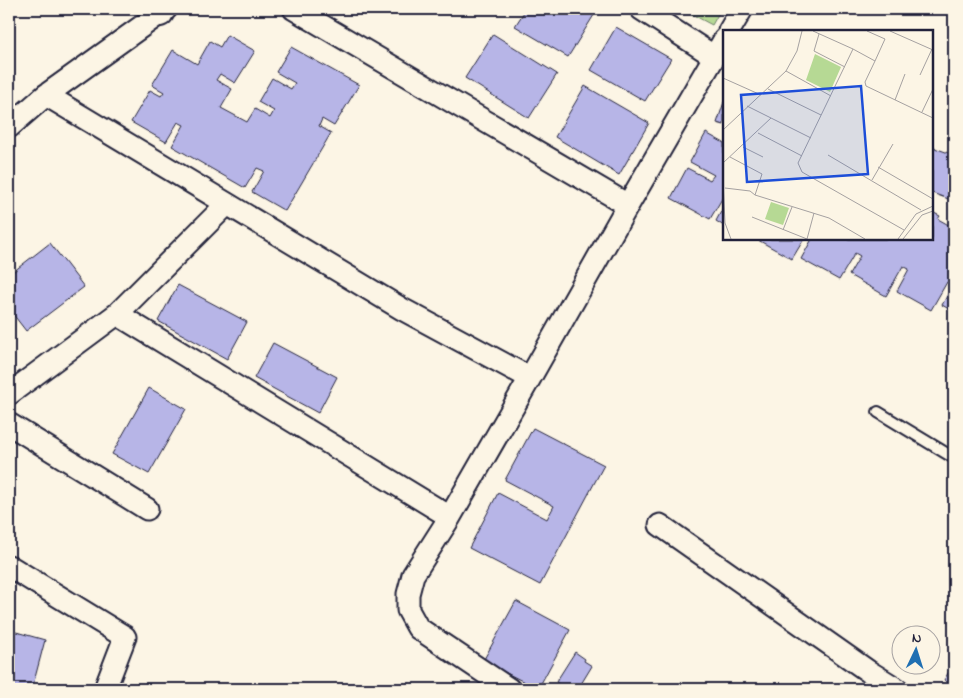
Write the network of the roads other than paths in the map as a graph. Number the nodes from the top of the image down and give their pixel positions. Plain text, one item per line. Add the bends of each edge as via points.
1 (294, 9) edge
2 (641, 9) edge
3 (742, 9) edge
4 (160, 10) edge
5 (730, 30) edge
6 (719, 48) edge
7 (46, 95) junction
8 (9, 127) edge
9 (227, 204) junction
10 (628, 204) junction
11 (117, 314) junction
12 (530, 378) junction
13 (9, 394) edge
14 (878, 412) dead end
15 (9, 424) edge
16 (954, 458) edge
17 (146, 509) dead end
18 (450, 517) junction
19 (660, 525) dead end
20 (9, 566) edge
21 (105, 689) edge
22 (509, 689) edge
23 (897, 689) edge

1 - 10 street
2 - 6 street
3 - 5 street
4 - 7 street
6 - 10 street
7 - 8 street
7 - 9 street
9 - 11 street
9 - 12 street via 402,309
10 - 12 street
11 - 13 street
11 - 18 street
12 - 18 street
14 - 16 lane
15 - 17 street
18 - 22 street via 413,575 408,610 418,628
19 - 23 street
20 - 21 street via 125,637

